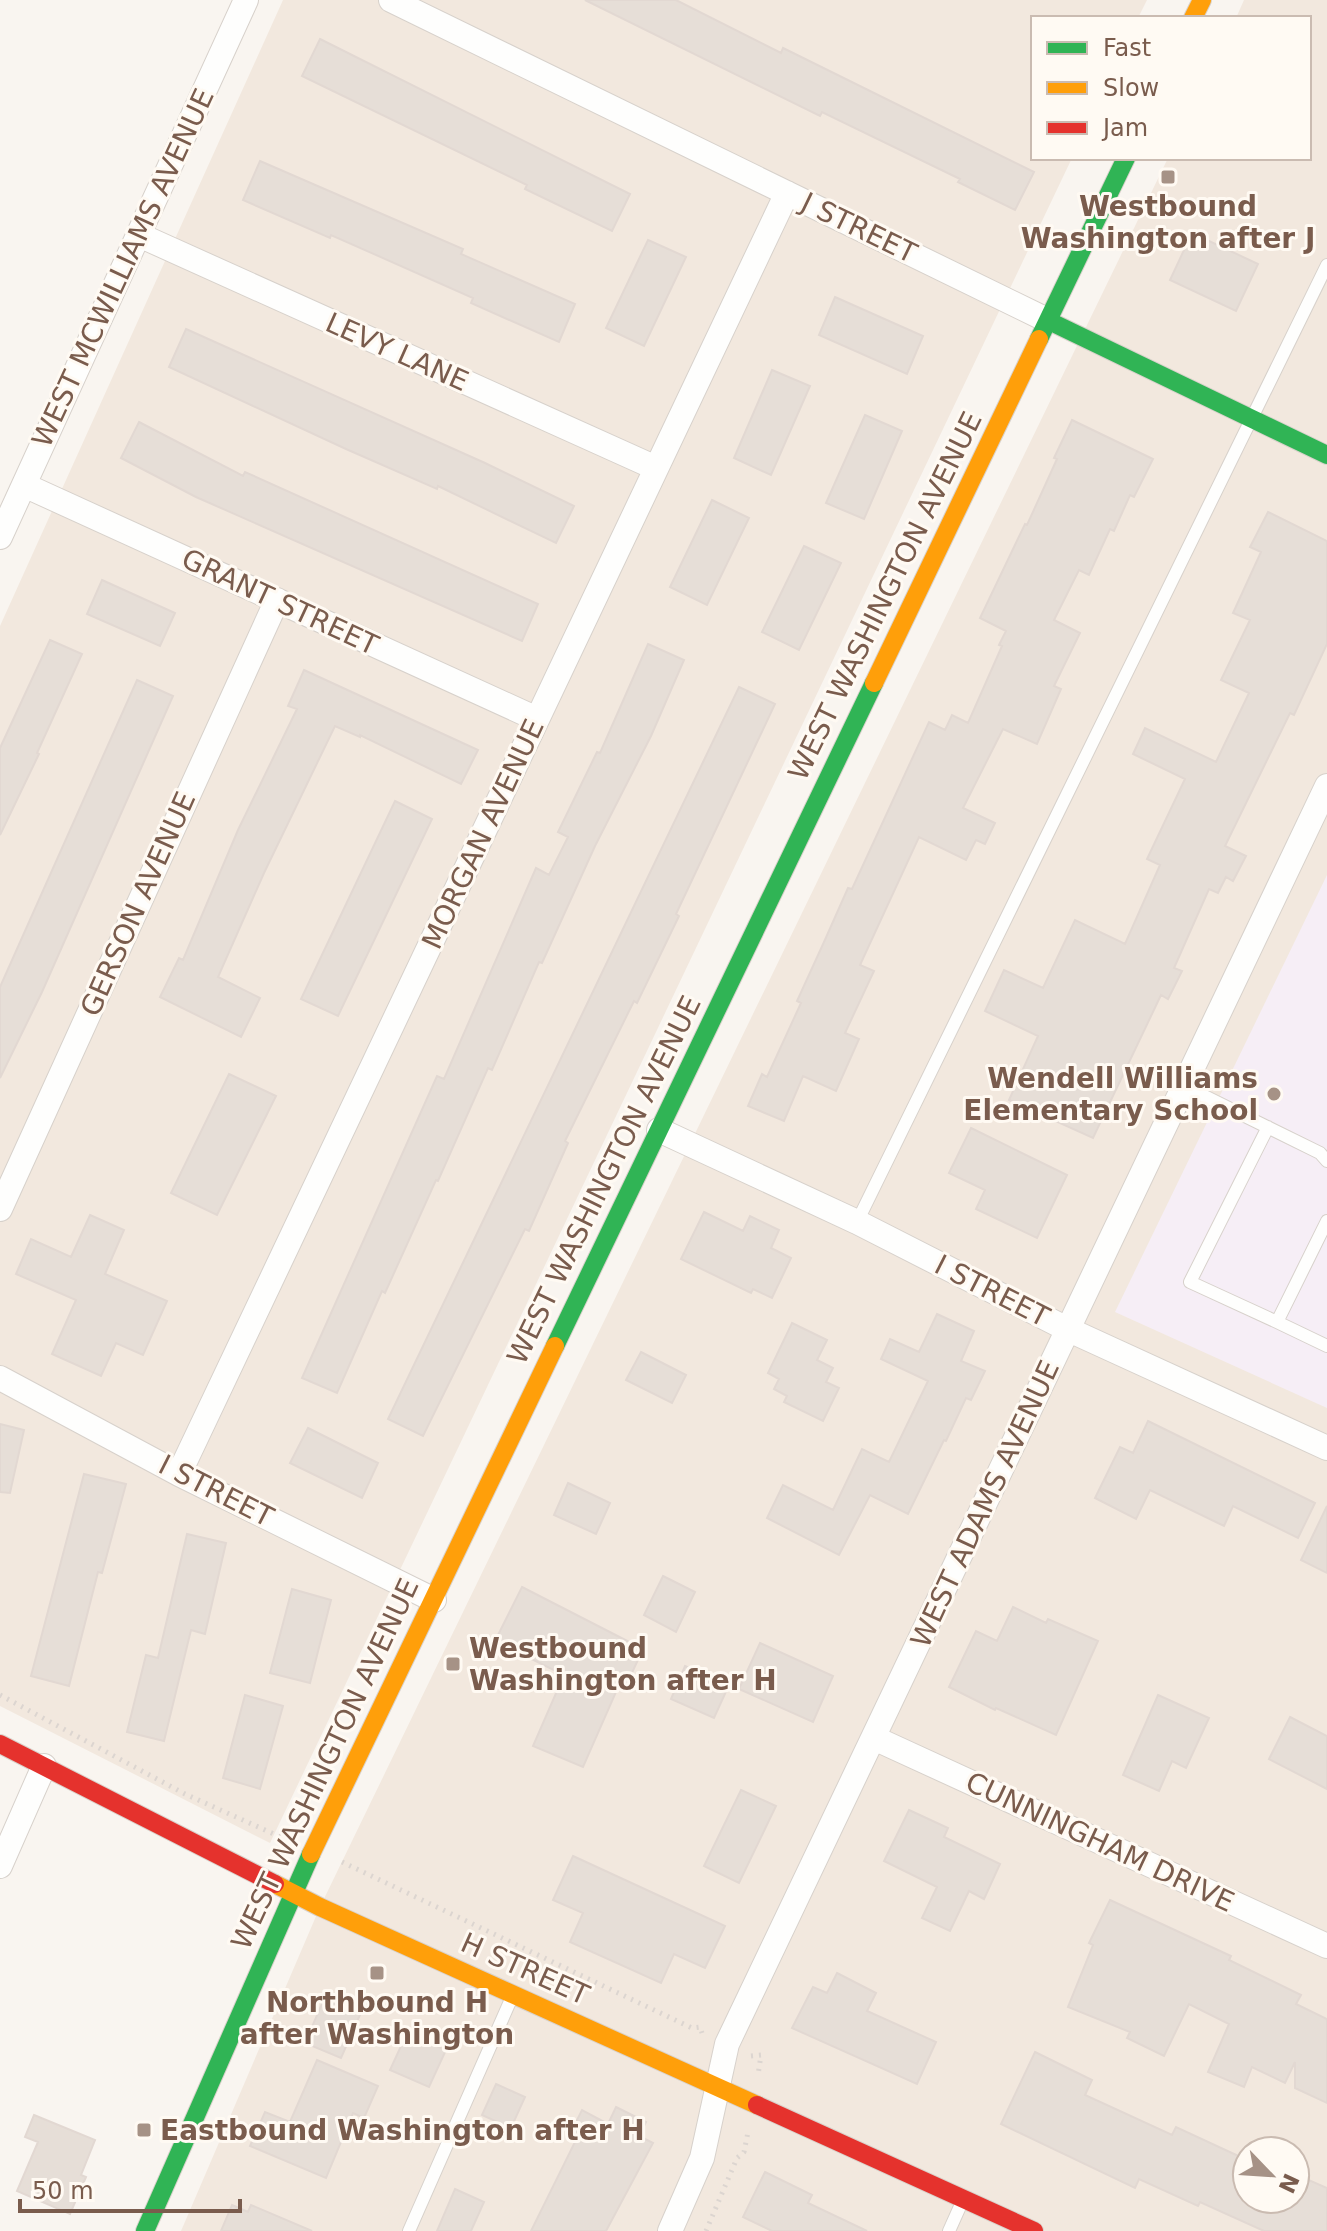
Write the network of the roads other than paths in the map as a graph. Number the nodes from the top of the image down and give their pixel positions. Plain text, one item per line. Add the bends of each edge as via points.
1 (246, 0) edge
2 (391, 0) edge
3 (1125, 160) edge
4 (787, 193) junction
5 (139, 235) junction
6 (1327, 265) edge
7 (1049, 321) junction
8 (1252, 419) junction
9 (1327, 455) edge
10 (656, 468) junction
11 (24, 485) junction
12 (0, 537) edge
13 (277, 600) junction
14 (537, 719) junction
15 (1327, 786) edge
16 (1184, 1086) junction
17 (1268, 1127) junction
18 (659, 1130) junction
19 (1327, 1161) edge
20 (0, 1209) edge
21 (1327, 1221) edge
22 (857, 1222) junction
23 (1277, 1322) junction
24 (1067, 1329) junction
25 (1327, 1346) edge
26 (0, 1378) edge
27 (1327, 1448) edge
28 (179, 1474) junction
29 (434, 1600) junction
30 (874, 1738) junction
31 (0, 1744) edge
32 (44, 1766) junction
33 (0, 1866) edge
34 (292, 1893) junction
35 (1327, 1946) edge
36 (513, 1994) junction
37 (718, 2087) junction
38 (963, 2199) junction
39 (145, 2231) edge
40 (409, 2231) edge
41 (670, 2231) edge
42 (949, 2231) edge
43 (1034, 2231) edge

1 - 5 street, WEST MCWILLIAMS AVENUE
2 - 4 street, J STREET
3 - 7 main road, WEST WASHINGTON AVENUE
4 - 7 street, J STREET
4 - 10 street, MORGAN AVENUE
5 - 10 street, LEVY LANE
5 - 11 street, WEST MCWILLIAMS AVENUE
6 - 8 lane
7 - 8 main road, J STREET
7 - 18 main road, WEST WASHINGTON AVENUE
8 - 9 main road, J STREET
8 - 22 lane
10 - 14 street, MORGAN AVENUE
11 - 12 street, WEST MCWILLIAMS AVENUE
11 - 13 street, GRANT STREET
13 - 14 street, GRANT STREET
13 - 20 street, GERSON AVENUE
14 - 28 street, MORGAN AVENUE
15 - 16 street, WEST ADAMS AVENUE
16 - 17 lane
16 - 24 street, WEST ADAMS AVENUE
17 - 19 lane
17 - 23 lane via 1190,1282
18 - 22 street, I STREET
18 - 29 main road, WEST WASHINGTON AVENUE
21 - 23 lane
22 - 24 street, I STREET
23 - 25 lane
24 - 27 street, I STREET
24 - 30 street, WEST ADAMS AVENUE
26 - 28 street, I STREET
28 - 29 street, I STREET
29 - 34 main road, WEST WASHINGTON AVENUE
30 - 35 street, CUNNINGHAM DRIVE
30 - 37 street, WEST ADAMS AVENUE via 727,2044
31 - 32 main road, H STREET
32 - 33 street
32 - 34 main road, H STREET
34 - 36 main road, H STREET
34 - 39 main road, WEST WASHINGTON AVENUE
36 - 37 main road, H STREET
36 - 40 lane
37 - 38 main road, H STREET
37 - 41 street, WEST ADAMS AVENUE via 702,2158
38 - 42 lane
38 - 43 main road, H STREET

